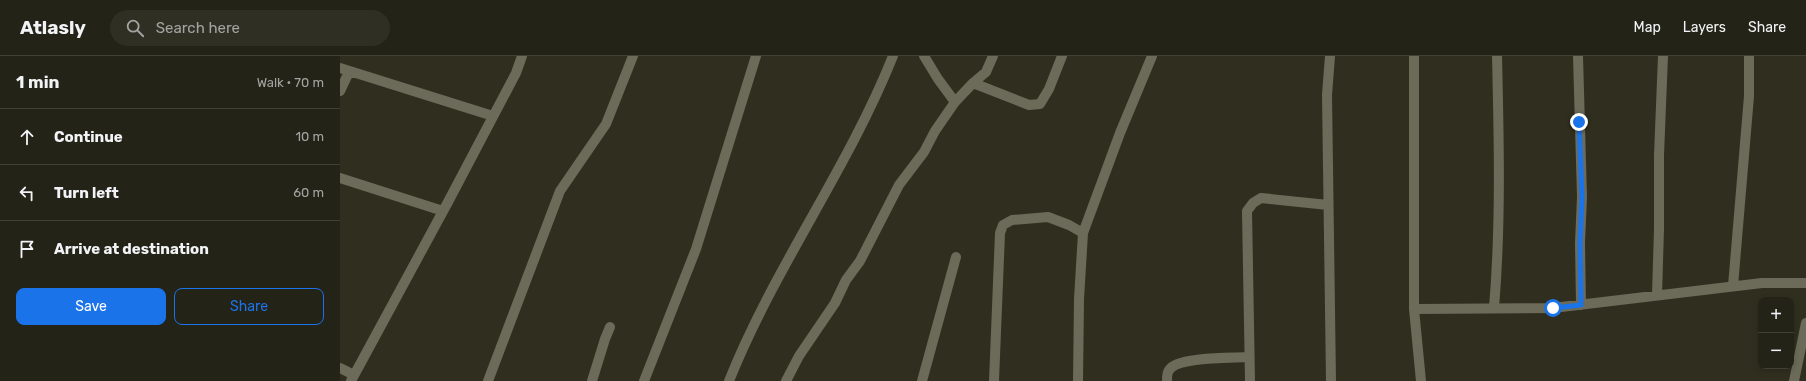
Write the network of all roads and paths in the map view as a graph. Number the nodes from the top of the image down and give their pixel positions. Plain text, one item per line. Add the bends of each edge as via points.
1 (522, 56) edge
2 (633, 56) edge
3 (756, 56) edge
4 (893, 56) edge
5 (924, 56) edge
6 (993, 56) edge
7 (1062, 56) edge
8 (1152, 56) edge
9 (1330, 56) edge
10 (1414, 56) edge
11 (1496, 56) edge
12 (1578, 56) edge
13 (1663, 56) edge
14 (1749, 56) edge
15 (345, 70) edge
16 (973, 83) junction
17 (340, 91) edge
18 (955, 102) junction
19 (493, 116) junction
20 (340, 178) edge
21 (1328, 205) junction
22 (443, 211) junction
23 (1083, 234) junction
24 (956, 257) dead end
25 (1806, 283) edge
26 (1733, 286) junction
27 (1657, 295) junction
28 (1581, 305) junction
29 (1494, 308) junction
30 (1414, 309) junction
31 (1806, 323) edge
32 (610, 327) dead end
33 (1248, 357) junction
34 (340, 368) edge
35 (352, 378) edge
36 (488, 381) edge
37 (592, 381) edge
38 (644, 381) edge
39 (729, 381) edge
40 (786, 381) edge
41 (922, 381) edge
42 (994, 381) edge
43 (1078, 381) edge
44 (1167, 381) edge
45 (1250, 381) edge
46 (1331, 381) edge
47 (1421, 381) edge
48 (1794, 381) edge

1 - 19 street
2 - 36 street via 606,124 560,191
3 - 38 street via 696,249
4 - 39 street via 868,112 745,340
5 - 18 street
6 - 16 street via 986,72
7 - 16 street via 1040,104 1029,105
8 - 23 street via 1120,133
9 - 21 street
10 - 30 street
11 - 29 street via 1499,194
12 - 28 street via 1582,197
13 - 27 street
14 - 26 street via 1749,96
15 - 17 street
15 - 19 street
16 - 18 street
18 - 40 street via 900,185 860,261 799,356
19 - 22 street
20 - 22 street
21 - 33 street via 1261,198 1247,211
21 - 46 street
22 - 35 street
23 - 42 street via 1070,225 1048,217 1012,220 1003,225 1000,233
23 - 43 street
24 - 41 street
25 - 26 street
26 - 27 street
27 - 28 street
28 - 29 street via 1553,308
29 - 30 street
30 - 47 street
31 - 48 street
32 - 37 street
33 - 44 street via 1185,361 1167,373
33 - 45 street
34 - 35 street

